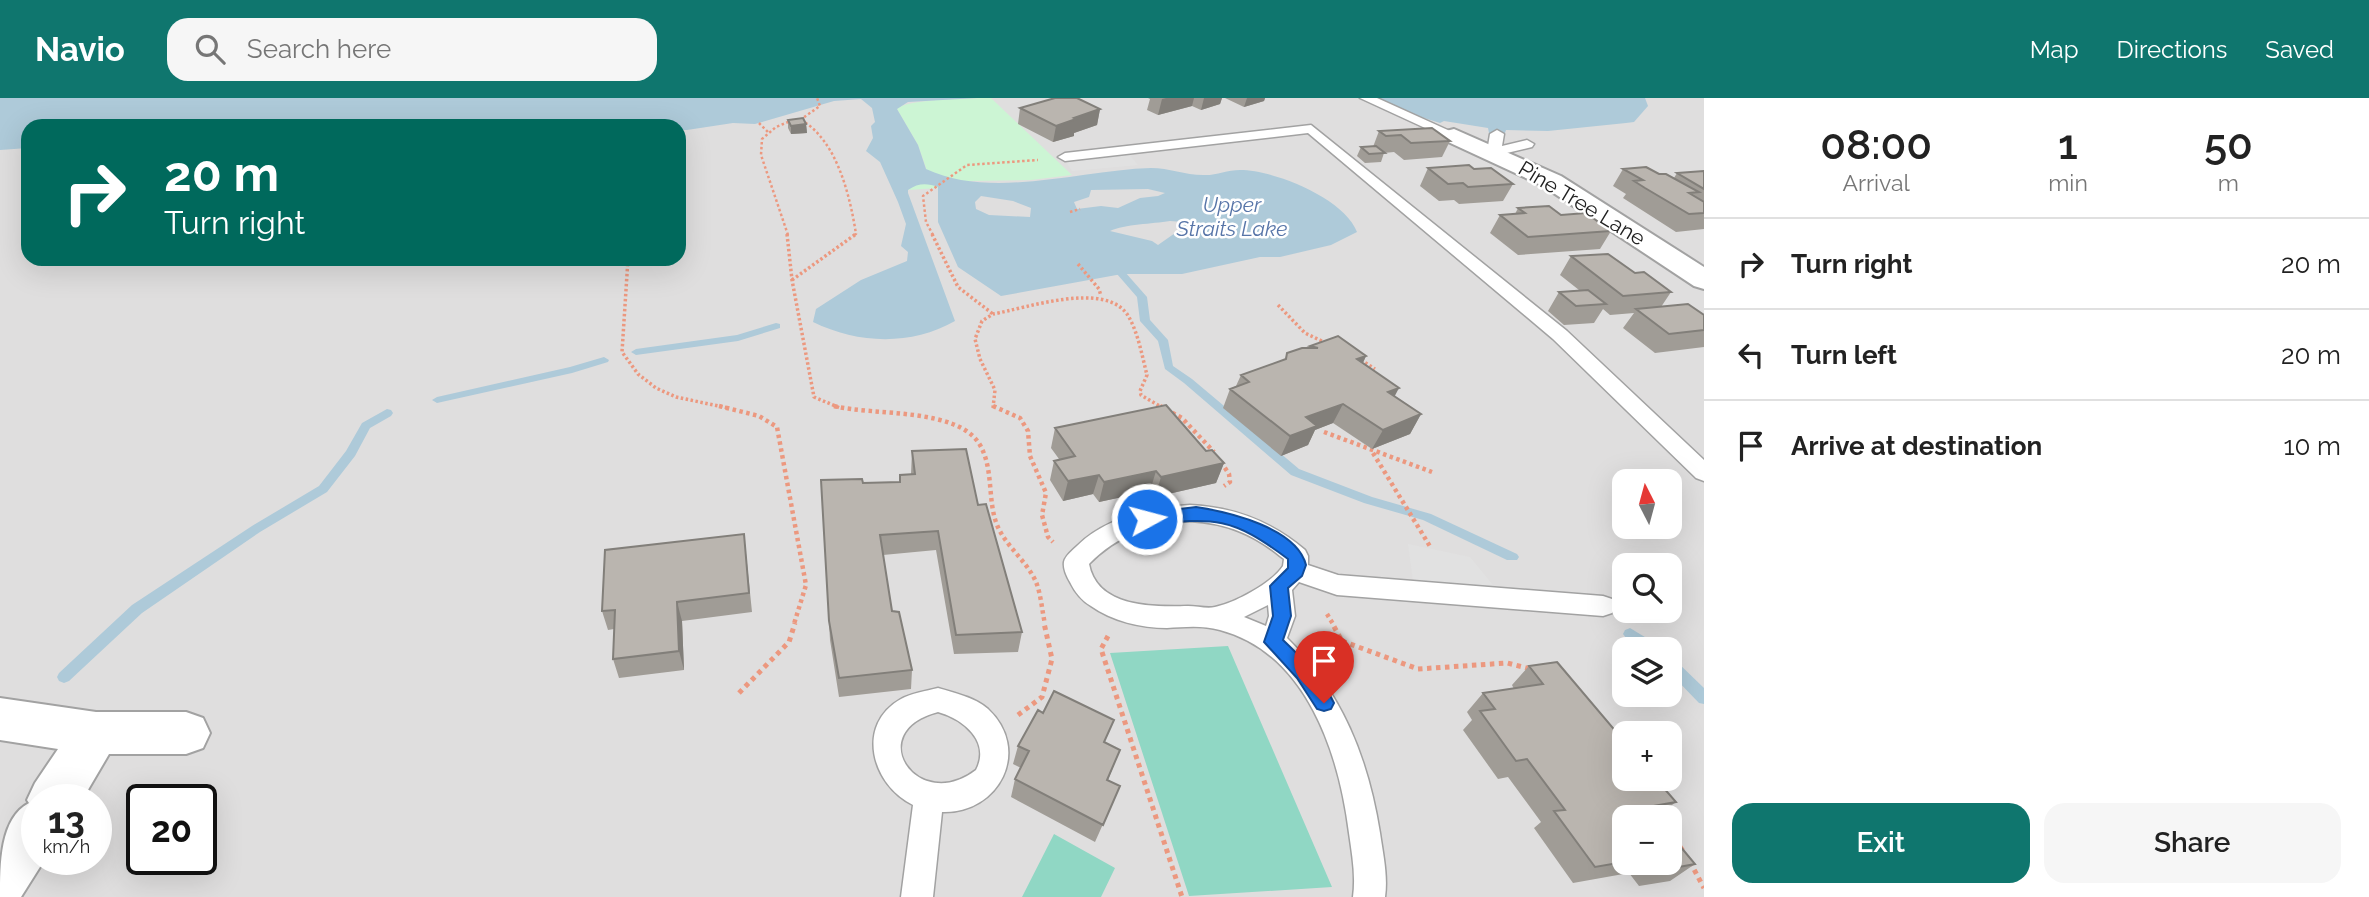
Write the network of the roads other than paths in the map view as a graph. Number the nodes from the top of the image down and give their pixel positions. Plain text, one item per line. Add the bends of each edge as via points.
1 (1366, 98) edge
2 (1454, 136) joint
3 (1495, 143) junction
4 (1527, 144) dead end
5 (1065, 157) road end
6 (1704, 280) edge
7 (1704, 473) edge
8 (1287, 579) junction
9 (1603, 606) dead end
10 (1215, 618) junction
11 (1273, 642) junction
12 (0, 719) edge
13 (96, 733) junction
14 (187, 733) dead end
15 (63, 784) edge
16 (929, 797) junction
17 (21, 849) edge
18 (0, 881) edge
19 (917, 897) edge
20 (1369, 897) edge

1 - 2 lane
2 - 3 street, Pine Tree Lane
3 - 4 lane
3 - 6 street, Pine Tree Lane
5 - 7 lane via 1311,129 1560,335
8 - 9 lane
8 - 10 lane via 1249,604
8 - 10 lane via 1298,565 1296,556 1262,531 1231,518 1196,513 1147,519 1109,534 1076,562 1083,584 1097,598 1121,609 1148,617
8 - 11 lane
10 - 11 lane
11 - 20 lane via 1304,673 1346,749 1362,812
12 - 13 street
13 - 14 street
13 - 15 street
16 - 16 lane via 898,778 885,748 887,733 906,708 921,702 955,702 984,721 992,735 996,752 992,768 983,783 968,793 949,799
16 - 19 lane
17 - 18 street

